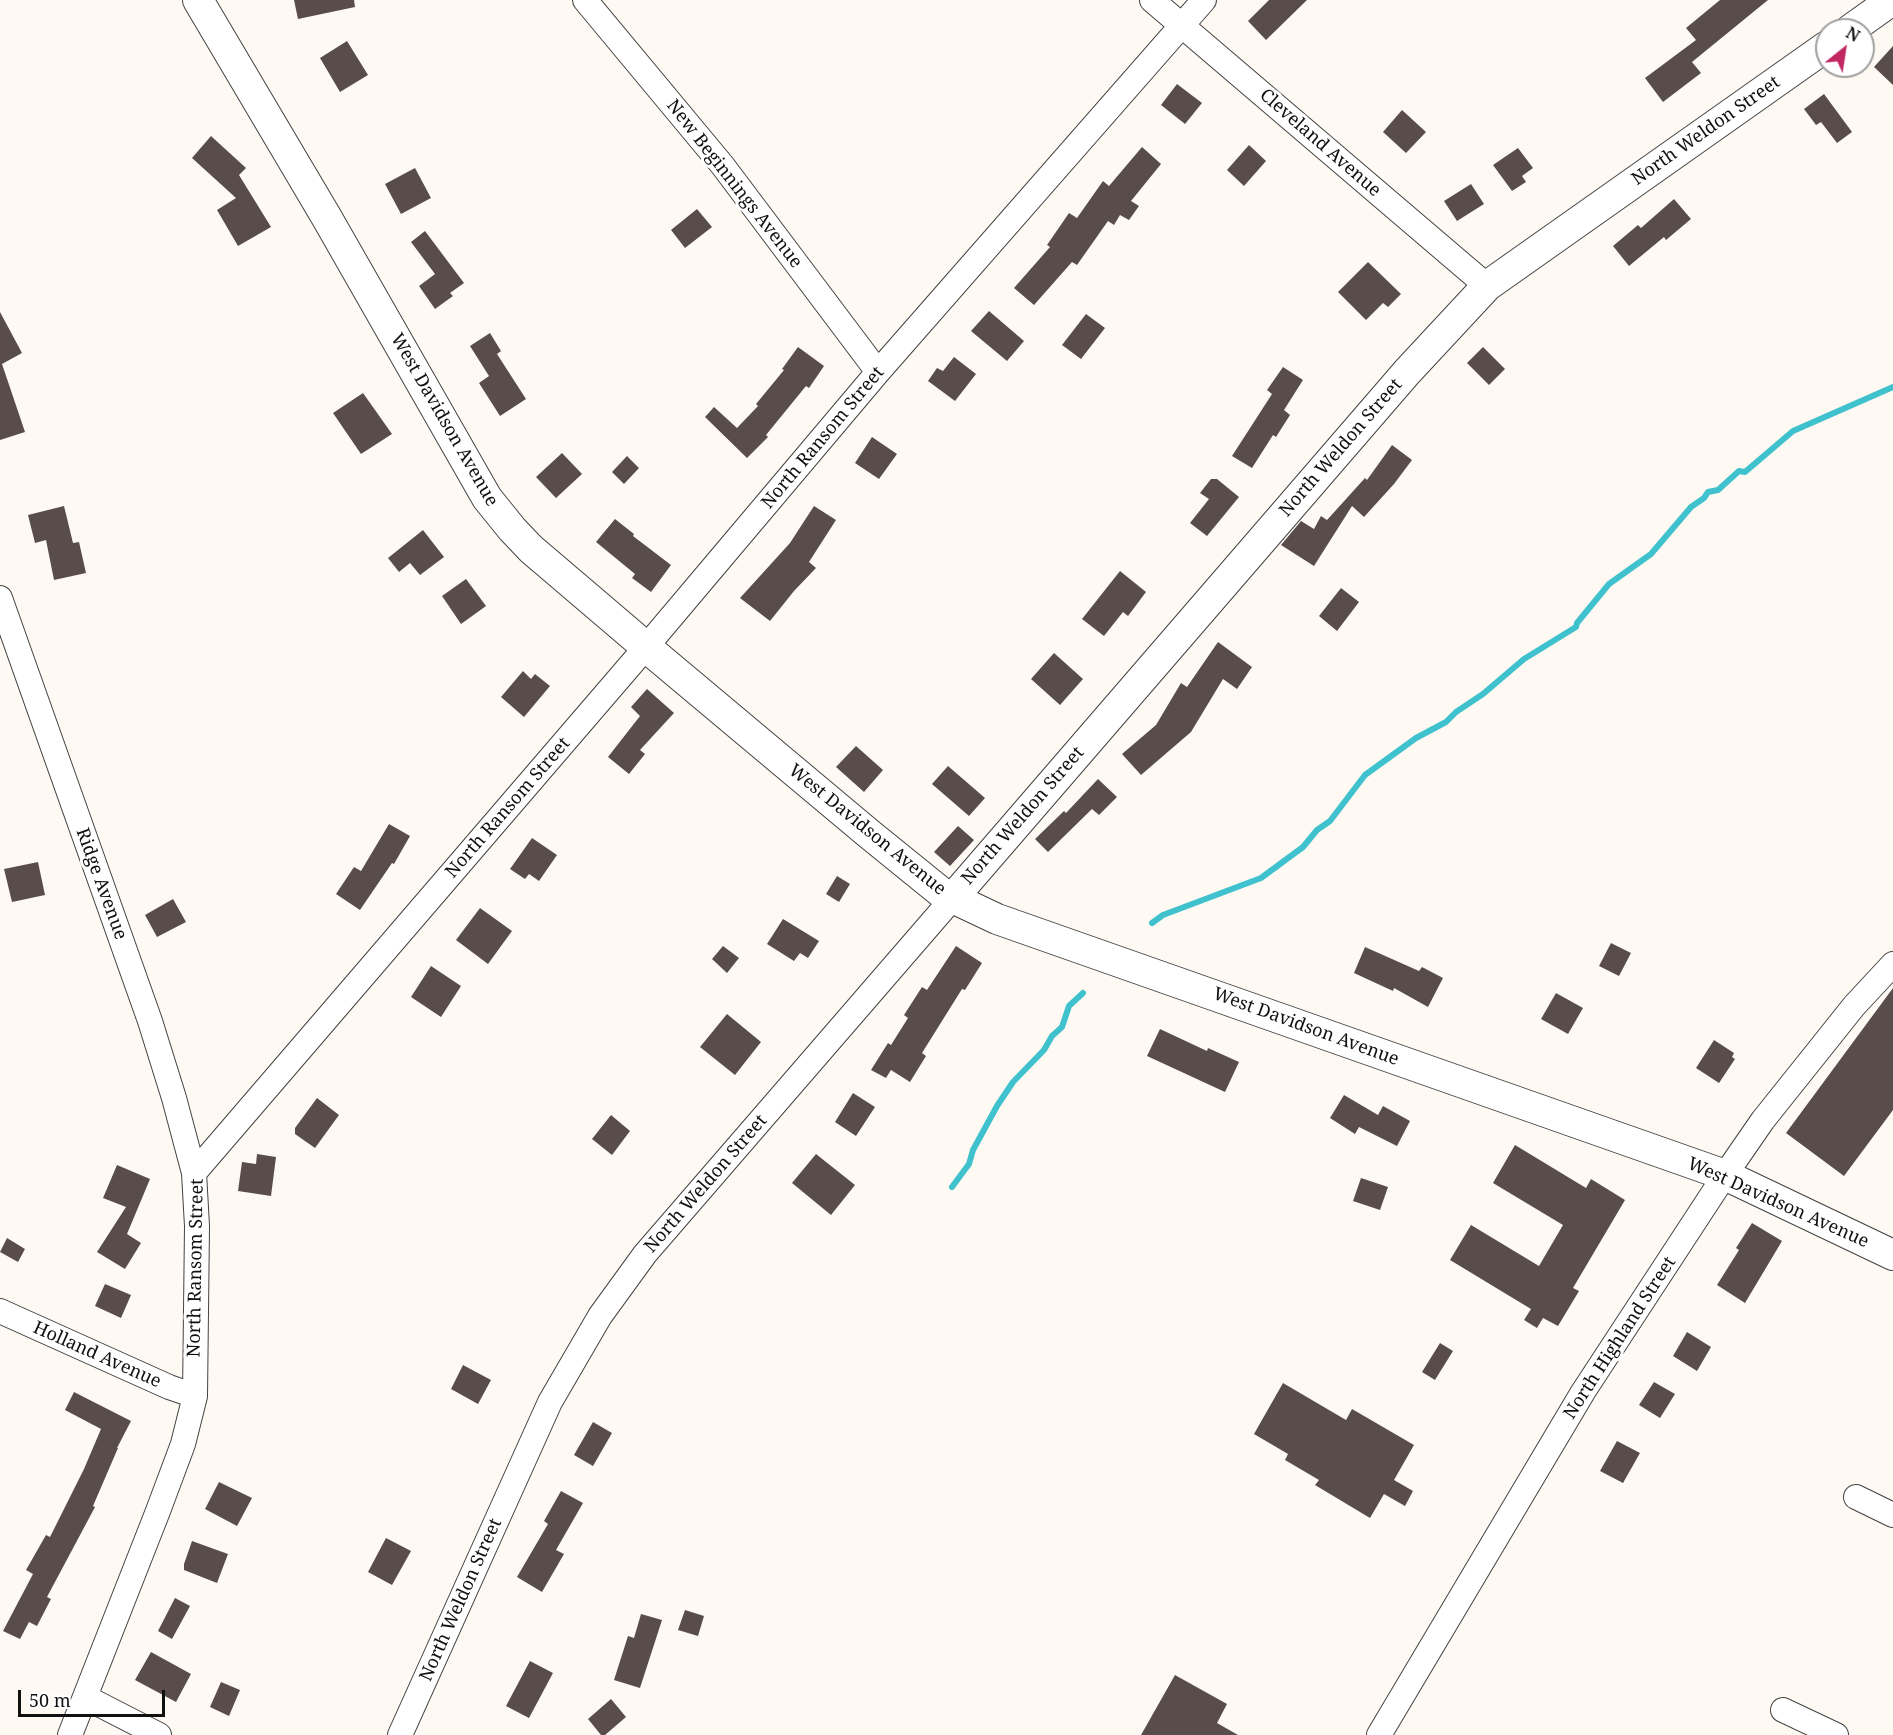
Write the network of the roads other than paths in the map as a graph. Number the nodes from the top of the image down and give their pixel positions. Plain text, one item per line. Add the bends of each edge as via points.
1 (198, 0) edge
2 (585, 0) edge
3 (1152, 0) edge
4 (1204, 0) edge
5 (1892, 0) edge
6 (1867, 18) edge
7 (1182, 25) junction
8 (1815, 54) edge
9 (1486, 286) junction
10 (878, 372) junction
11 (0, 598) edge
12 (646, 647) junction
13 (952, 899) junction
14 (1893, 964) edge
15 (195, 1173) junction
16 (1725, 1175) junction
17 (1893, 1255) edge
18 (0, 1311) edge
19 (195, 1396) junction
20 (1856, 1497) dead end
21 (1893, 1515) edge
22 (85, 1697) junction
23 (1783, 1710) dead end
24 (70, 1735) edge
25 (159, 1735) edge
26 (399, 1735) edge
27 (1379, 1735) edge
28 (1836, 1735) edge

1 - 12 street, West Davidson Avenue via 487,498 531,549
2 - 10 street, New Beginnings Avenue via 723,166
3 - 7 street, Cleveland Avenue
4 - 7 street, North Ransom Street
5 - 6 street
7 - 9 street, Cleveland Avenue
7 - 10 street, North Ransom Street
8 - 9 street, North Weldon Street
9 - 13 street, North Weldon Street via 1407,372
10 - 12 street, North Ransom Street
11 - 15 street, Ridge Avenue via 150,1021
12 - 13 street, West Davidson Avenue
12 - 15 street, North Ransom Street
13 - 16 street, West Davidson Avenue via 998,919
13 - 26 street, North Weldon Street via 645,1254 600,1316 550,1402
14 - 16 street, North Highland Street via 1854,1006 1763,1120
15 - 19 street, North Ransom Street
16 - 17 street, West Davidson Avenue
16 - 27 street, North Highland Street via 1583,1392
18 - 19 street, Holland Avenue
19 - 22 street, North Ransom Street via 179,1453
20 - 21 street
22 - 24 street, North Ransom Street
22 - 25 street
23 - 28 street

